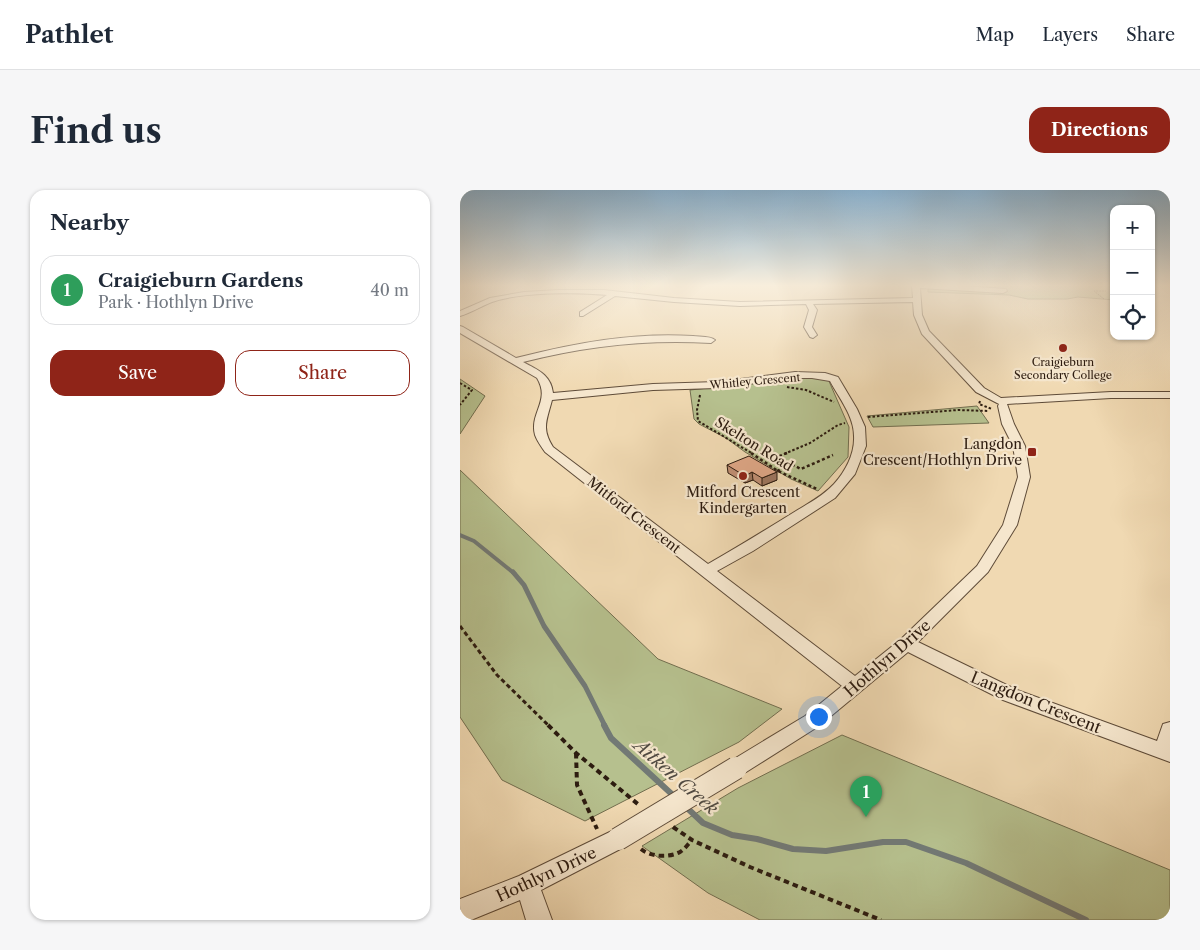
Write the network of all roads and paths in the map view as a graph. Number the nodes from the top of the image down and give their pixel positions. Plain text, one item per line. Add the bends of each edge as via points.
1 (810, 320) edge
2 (920, 320) edge
3 (461, 330) edge
4 (812, 335) dead end
5 (712, 340) dead end
6 (515, 361) junction
7 (460, 383) edge
8 (784, 388) dead end
9 (701, 390) dead end
10 (1170, 396) edge
11 (549, 397) junction
12 (994, 403) junction
13 (838, 404) dead end
14 (460, 405) edge
15 (866, 417) dead end
16 (849, 422) dead end
17 (833, 455) dead end
18 (792, 464) junction
19 (778, 471) junction
20 (769, 475) edge
21 (830, 494) junction
22 (706, 571) junction
23 (906, 644) junction
24 (855, 686) junction
25 (1170, 730) edge
26 (576, 753) dead end
27 (1168, 753) edge
28 (608, 834) junction
29 (692, 840) dead end
30 (641, 849) dead end
31 (528, 884) junction
32 (460, 912) edge
33 (540, 920) edge

1 - 4 street via 808,327
2 - 12 street, Hothlyn Drive via 925,332
3 - 6 street
5 - 6 street via 648,339 562,350
6 - 11 street via 541,376
7 - 14 path via 472,390
8 - 13 path via 806,390
9 - 19 path, Skelton Road via 698,421
10 - 12 street via 1111,394
11 - 21 street, Whitley Crescent via 719,385 780,376 829,376 834,379 860,430 856,460 838,488
11 - 22 street, Mitford Crescent via 540,432 549,449
12 - 15 path via 958,410
12 - 23 street, Hothlyn Drive via 1019,446 1024,477 1010,525 983,569
16 - 18 path via 777,457
17 - 18 path via 801,469
18 - 19 path
19 - 20 path
19 - 21 path, Skelton Road
21 - 22 street, Whitley Crescent via 742,553
22 - 24 street, Mitford Crescent
23 - 24 street, Hothlyn Drive
23 - 27 street, Langdon Crescent via 1010,695
24 - 28 street, Hothlyn Drive, bridge via 812,721 736,768
25 - 27 street
26 - 28 path via 577,785
28 - 31 street, Hothlyn Drive
29 - 30 path via 682,851 674,854 647,853
31 - 32 street, Hothlyn Drive
31 - 33 street

